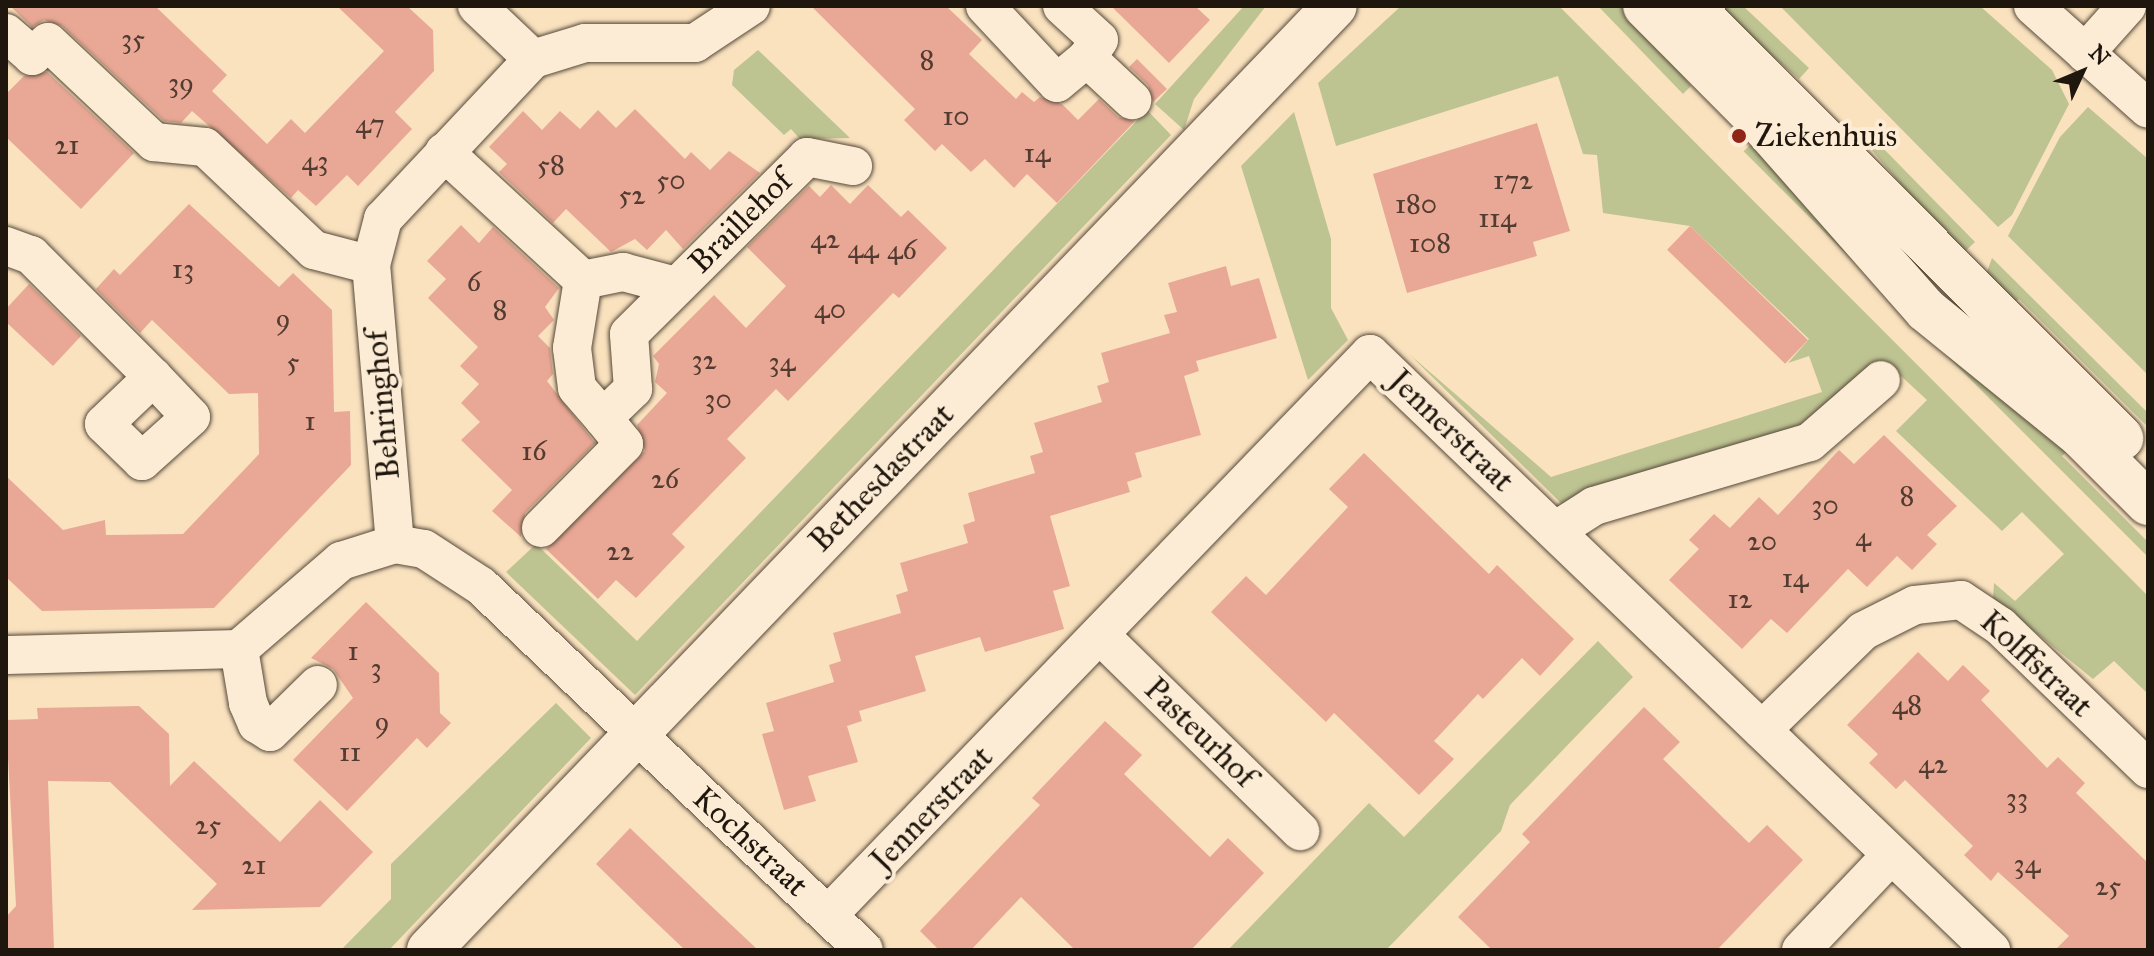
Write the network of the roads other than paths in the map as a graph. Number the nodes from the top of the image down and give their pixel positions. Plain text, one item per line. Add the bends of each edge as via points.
1 (477, 6) edge
2 (751, 6) edge
3 (985, 6) edge
4 (1062, 6) edge
5 (1335, 6) edge
6 (1645, 6) edge
7 (1691, 6) edge
8 (2033, 6) edge
9 (2127, 6) edge
10 (6, 33) edge
11 (2085, 53) junction
12 (1087, 58) junction
13 (533, 59) junction
14 (1132, 100) dead end
15 (2148, 109) edge
16 (444, 152) junction
17 (853, 166) dead end
18 (6, 246) edge
19 (371, 265) junction
20 (583, 280) junction
21 (676, 286) junction
22 (153, 377) dead end
23 (1881, 380) dead end
24 (603, 418) junction
25 (2148, 465) edge
26 (2148, 503) edge
27 (541, 528) dead end
28 (1555, 531) junction
29 (395, 544) junction
30 (1101, 636) junction
31 (239, 649) junction
32 (6, 655) edge
33 (318, 685) dead end
34 (1762, 730) junction
35 (636, 734) junction
36 (2148, 769) edge
37 (1300, 831) dead end
38 (1891, 855) junction
39 (828, 915) junction
40 (429, 950) edge
41 (864, 950) edge
42 (1801, 950) edge
43 (1991, 950) edge

1 - 13 street
2 - 13 street, Behringhof via 695,43 585,43
3 - 12 street via 1057,83
4 - 12 street via 1099,40
5 - 35 street, Bethesdastraat
6 - 26 street via 1762,124 1926,310 2081,436
7 - 25 street
8 - 11 street
9 - 11 street
10 - 19 street via 32,56 48,42 154,142 205,147 314,250
11 - 15 street
12 - 14 street
13 - 16 street, Behringhof
16 - 19 street, Behringhof via 383,219
16 - 20 street
17 - 21 street, Braillehof via 807,157
18 - 22 street via 31,255
19 - 29 street, Behringhof
20 - 21 street, Braillehof via 623,272
20 - 24 street via 572,348 577,388
21 - 24 street, Braillehof via 629,334 633,389
23 - 28 street via 1810,442 1594,506
24 - 27 street via 624,444
28 - 30 street, Jennerstraat via 1370,354
28 - 34 street, Jennerstraat
29 - 31 street via 341,561
29 - 35 street, Kochstraat via 424,549 481,586
30 - 37 street, Pasteurhof
30 - 39 street, Jennerstraat
31 - 32 street
31 - 33 street via 248,703 257,724 270,732
34 - 36 street, Kolffstraat via 1863,631 1915,605 1961,600 2000,626
34 - 38 street, Jennerstraat
35 - 39 street, Kochstraat
35 - 40 street, Bethesdastraat
38 - 42 street
38 - 43 street, Jennerstraat
39 - 41 street, Kochstraat

